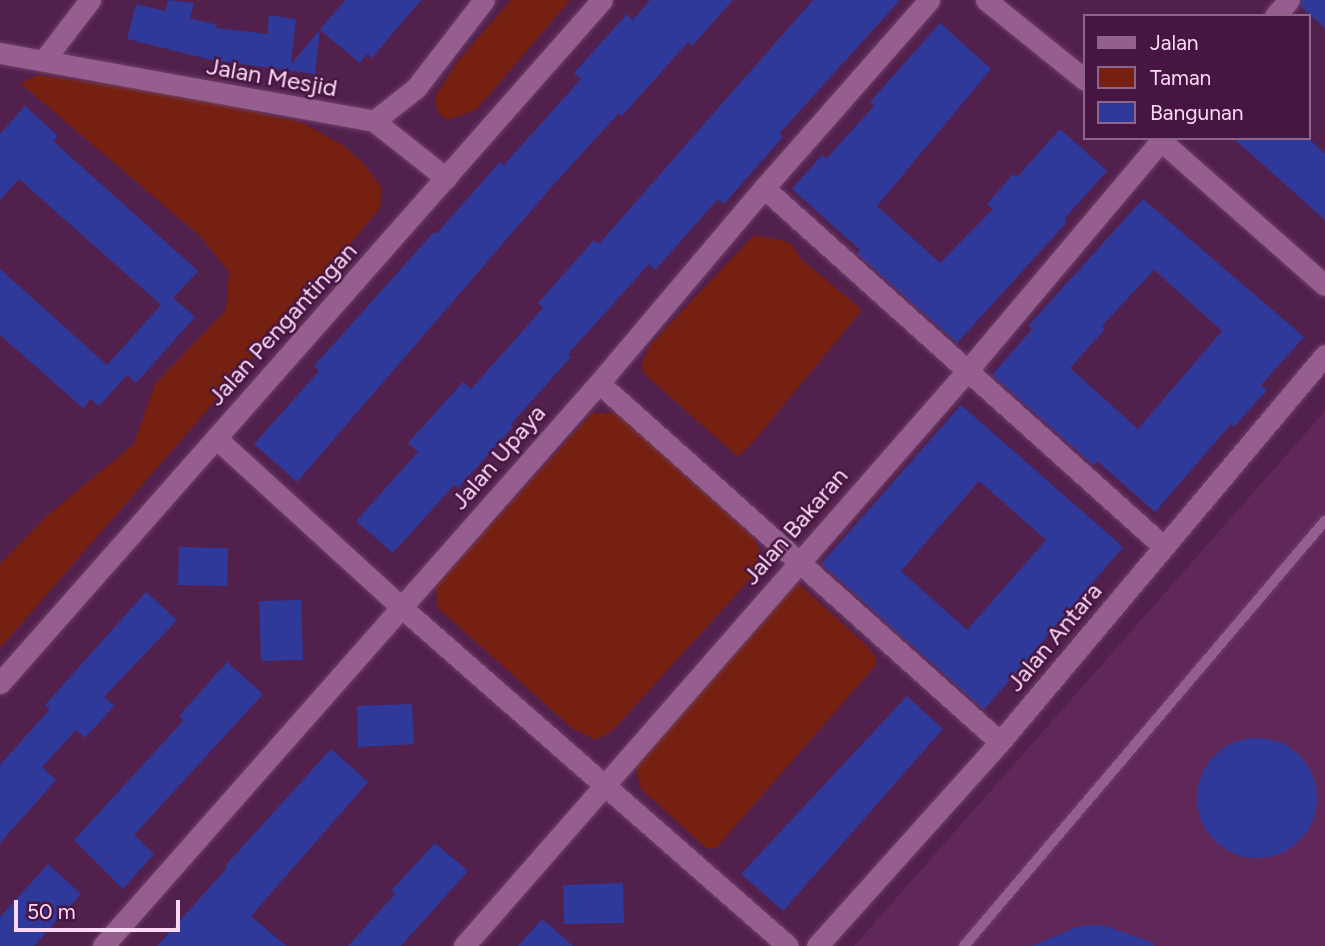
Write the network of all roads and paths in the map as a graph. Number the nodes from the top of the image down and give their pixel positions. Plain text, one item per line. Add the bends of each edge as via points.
1 (90, 0) edge
2 (484, 0) edge
3 (602, 0) edge
4 (929, 0) edge
5 (986, 0) edge
6 (1289, 0) edge
7 (1277, 14) edge
8 (4, 59) edge
9 (44, 60) junction
10 (1084, 79) edge
11 (374, 121) junction
12 (1160, 140) edge
13 (1162, 140) edge
14 (446, 178) junction
15 (764, 188) junction
16 (1325, 285) edge
17 (1325, 355) edge
18 (967, 371) junction
19 (599, 383) junction
20 (216, 438) junction
21 (1325, 522) edge
22 (1164, 547) junction
23 (798, 562) junction
24 (401, 607) junction
25 (0, 683) edge
26 (1000, 742) junction
27 (604, 786) junction
28 (103, 946) edge
29 (464, 946) edge
30 (788, 946) edge
31 (817, 946) edge
32 (964, 946) edge

1 - 9 street
2 - 11 street via 416,88
3 - 14 street, Jalan Pengantingan
4 - 15 street, Jalan Upaya
5 - 10 street
6 - 7 street
8 - 9 street, Jalan Mesjid
9 - 11 street, Jalan Mesjid
11 - 14 street
12 - 18 street, Jalan Bakaran
13 - 16 street
14 - 20 street, Jalan Pengantingan
15 - 18 street
15 - 19 street, Jalan Upaya
17 - 22 street, Jalan Antara
18 - 22 street
18 - 23 street, Jalan Bakaran
19 - 23 street
19 - 24 street, Jalan Upaya
20 - 24 street
20 - 25 street, Jalan Pengantingan
21 - 32 lane
22 - 26 street, Jalan Antara
23 - 26 street
23 - 27 street, Jalan Bakaran
24 - 27 street
24 - 28 street, Jalan Upaya
26 - 31 street, Jalan Antara
27 - 29 street, Jalan Bakaran
27 - 30 street

